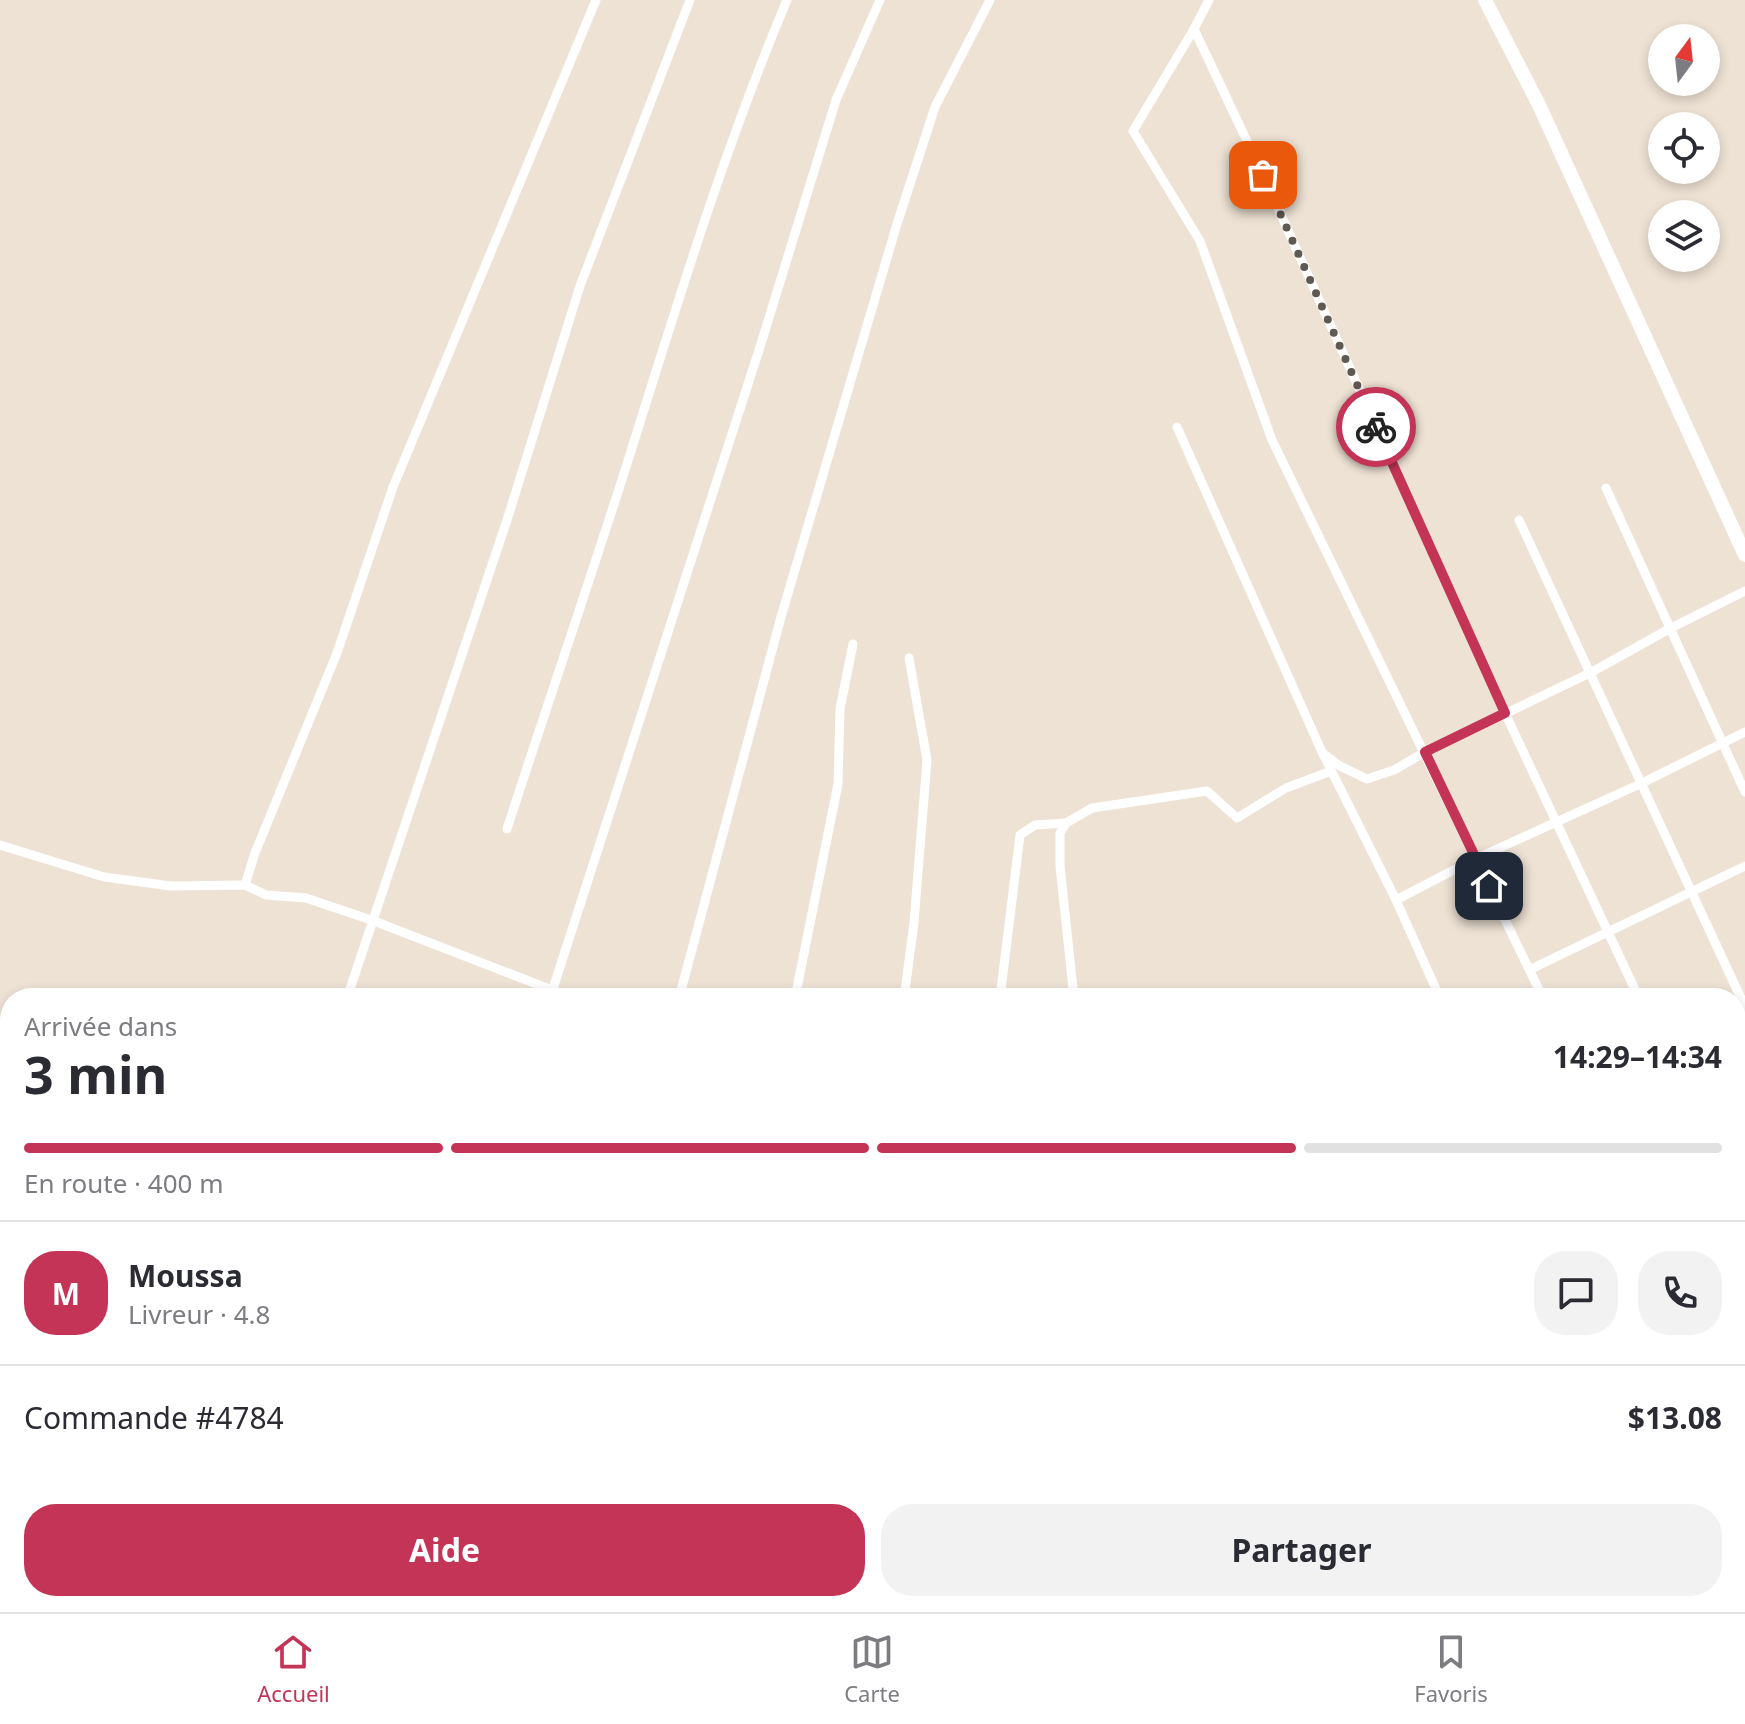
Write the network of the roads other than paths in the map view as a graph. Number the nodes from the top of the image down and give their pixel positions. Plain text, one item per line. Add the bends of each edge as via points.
1 (596, 0) edge
2 (690, 0) edge
3 (787, 0) edge
4 (880, 0) edge
5 (990, 0) edge
6 (1209, 0) edge
7 (1485, 0) edge
8 (1194, 29) junction
9 (1177, 427) dead end
10 (1606, 488) dead end
11 (1519, 520) dead end
12 (1745, 555) edge
13 (1745, 591) edge
14 (1671, 628) junction
15 (853, 644) dead end
16 (909, 658) dead end
17 (1590, 673) junction
18 (1505, 713) junction
19 (1745, 732) edge
20 (1723, 744) junction
21 (1322, 752) junction
22 (1425, 752) junction
23 (1331, 771) junction
24 (1640, 784) junction
25 (1745, 792) edge
26 (1556, 822) junction
27 (1066, 823) junction
28 (507, 829) dead end
29 (0, 845) edge
30 (1475, 859) junction
31 (1745, 866) edge
32 (245, 885) junction
33 (1692, 894) junction
34 (1396, 900) junction
35 (374, 921) junction
36 (1610, 932) junction
37 (1531, 969) junction
38 (351, 988) edge
39 (536, 988) edge
40 (553, 988) edge
41 (682, 988) edge
42 (797, 988) edge
43 (905, 988) edge
44 (1001, 988) edge
45 (1073, 988) edge
46 (1436, 988) edge
47 (1539, 988) edge
48 (1635, 988) edge
49 (1736, 988) edge

1 - 32 street via 393,487 337,653
2 - 35 street via 580,286
3 - 28 street via 699,229
4 - 40 street via 836,100
5 - 41 street via 935,107 897,224 781,617
6 - 8 street
7 - 12 highway via 1539,105
8 - 18 street
8 - 22 street via 1133,131 1200,241 1272,440
9 - 21 street
10 - 14 street
11 - 17 street
13 - 14 street
14 - 17 street
14 - 20 street
15 - 42 street via 840,709 838,784
16 - 43 street via 927,760
17 - 18 street
17 - 24 street
18 - 22 street
18 - 26 street
19 - 20 street
20 - 24 street
20 - 25 street
21 - 22 street via 1367,779
21 - 23 street
22 - 30 street
23 - 27 street via 1286,788 1237,818 1207,791 1092,808
23 - 34 street
24 - 26 street
24 - 33 street
26 - 30 street
26 - 36 street
27 - 44 street via 1035,825 1020,835
27 - 45 street via 1060,833 1060,866
29 - 32 street via 104,877 171,886
30 - 34 street
30 - 37 street
31 - 33 street
32 - 35 street
33 - 36 street
33 - 49 street
34 - 46 street
35 - 38 street
35 - 39 street
36 - 37 street
36 - 48 street
37 - 47 street

